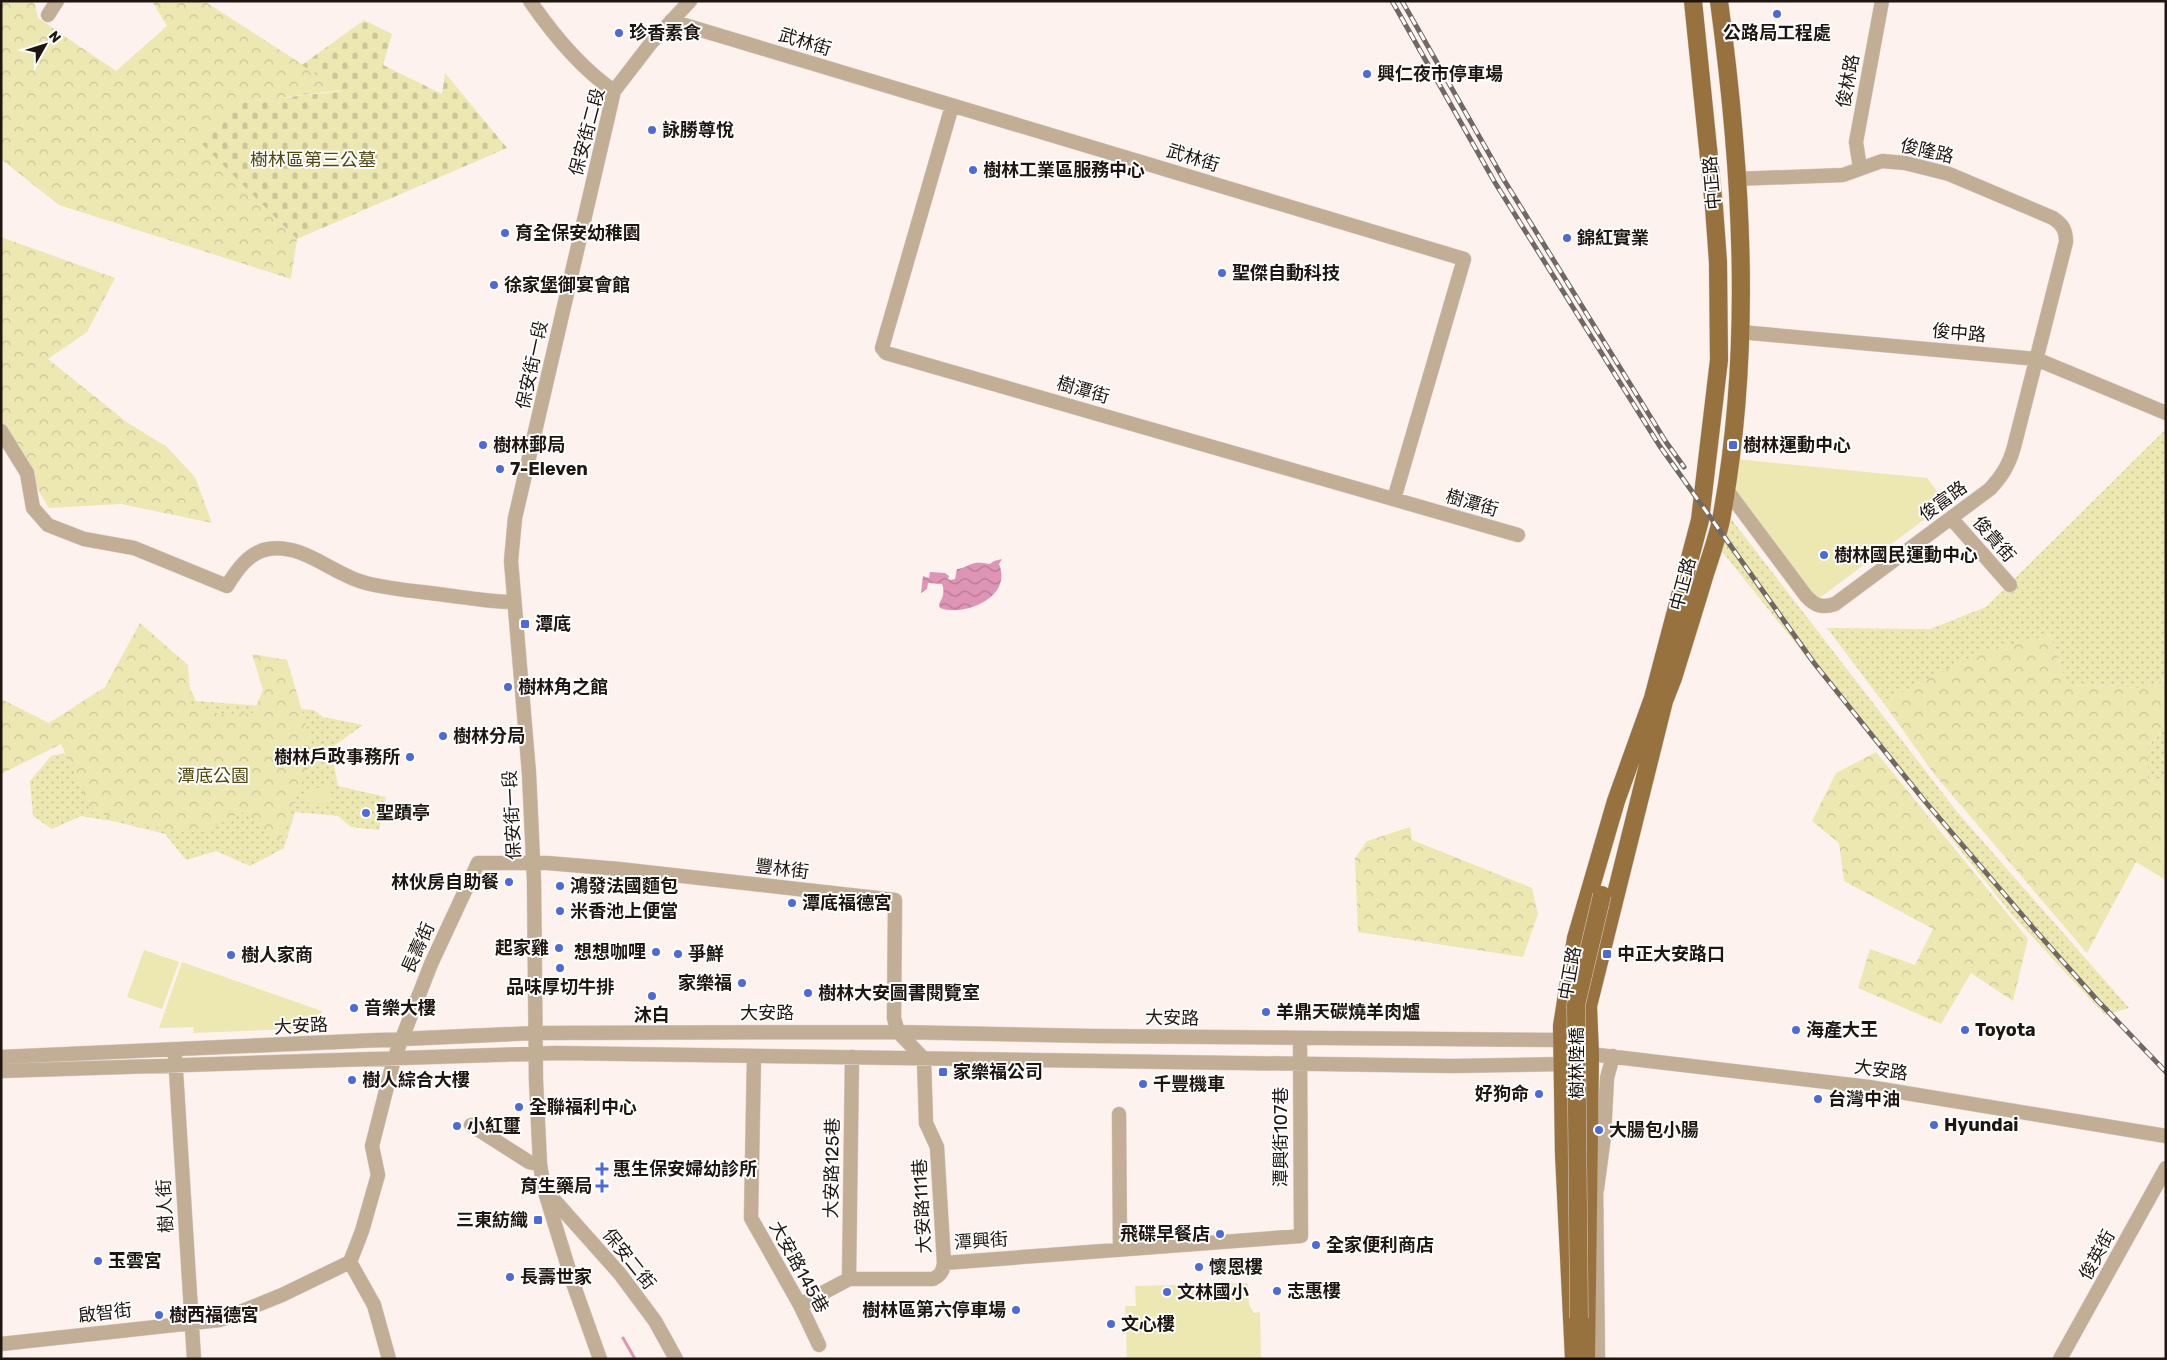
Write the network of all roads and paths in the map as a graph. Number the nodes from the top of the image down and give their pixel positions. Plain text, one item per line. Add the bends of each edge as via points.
1 (57, 1) edge
2 (530, 1) edge
3 (690, 1) edge
4 (1693, 1) edge
5 (1719, 1) edge
6 (1882, 1) edge
7 (48, 15) dead end
8 (671, 21) junction
9 (614, 91) junction
10 (952, 106) junction
11 (1860, 168) junction
12 (1736, 179) junction
13 (2066, 233) joint
14 (580, 238) joint
15 (1740, 332) junction
16 (2036, 359) junction
17 (2166, 413) edge
18 (1, 431) edge
19 (1707, 465) junction
20 (1729, 469) junction
21 (1726, 489) junction
22 (1394, 499) junction
23 (1951, 518) junction
24 (1518, 536) dead end
25 (2010, 585) dead end
26 (513, 602) junction
27 (1659, 699) junction
28 (533, 863) junction
29 (898, 1032) junction
30 (535, 1033) junction
31 (1300, 1038) junction
32 (400, 1039) junction
33 (1562, 1040) junction
34 (535, 1053) junction
35 (1590, 1054) junction
36 (754, 1056) junction
37 (1613, 1056) junction
38 (1, 1057) edge
39 (852, 1057) junction
40 (175, 1058) junction
41 (394, 1059) junction
42 (924, 1060) junction
43 (1300, 1064) junction
44 (1563, 1064) junction
45 (1, 1071) edge
46 (1118, 1114) dead end
47 (1589, 1118) junction
48 (471, 1125) dead end
49 (2166, 1136) edge
50 (1564, 1154) joint
51 (540, 1164) junction
52 (2166, 1168) edge
53 (544, 1189) junction
54 (1597, 1189) junction
55 (1301, 1236) joint
56 (1120, 1249) junction
57 (350, 1262) junction
58 (944, 1263) junction
59 (849, 1279) junction
60 (800, 1305) junction
61 (1579, 1318) junction
62 (190, 1322) junction
63 (1, 1344) edge
64 (819, 1345) dead end
65 (194, 1359) edge
66 (389, 1359) edge
67 (600, 1359) edge
68 (676, 1359) edge
69 (1575, 1359) edge
70 (1586, 1359) edge
71 (1598, 1359) edge
72 (2060, 1359) edge

1 - 7 street
2 - 9 street via 550,29 603,84
3 - 8 street, 保安街二段
4 - 19 main road, 中正路 via 1718,262 1720,360
5 - 12 main road, 中正路 via 1728,67
6 - 11 street, 俊林路 via 1856,142
8 - 9 street, 保安街二段
8 - 10 street, 武林街
9 - 14 street, 保安街二段
10 - 22 street, 武林街 via 1464,259
10 - 22 street, 樹潭街 via 882,348 886,353
11 - 12 street, 俊隆路 via 1843,175
11 - 13 street, 俊隆路 via 1882,161 1897,162 1950,174 2053,218 2062,224
12 - 15 main road, 中正路
13 - 16 street, 俊富路
14 - 26 street, 保安街一段 via 516,518 511,561
15 - 16 street, 俊中路
15 - 20 main road, 中正路
16 - 17 street, 俊中路
16 - 23 street, 俊富路 via 2010,462 1990,490
18 - 26 street via 27,473 33,508 39,517 48,525 84,539 134,548 227,586 236,570 257,552 286,548 364,583
19 - 20 main road
19 - 27 main road, 中正路 via 1700,520
20 - 21 main road, 中正路
21 - 23 street, 俊富路 via 1806,596 1814,605 1825,607 1835,604
21 - 27 main road, 中正路 via 1717,538 1673,678
22 - 24 street, 樹潭街
23 - 25 street, 俊貴街
26 - 28 street, 保安街一段 via 526,719
27 - 33 main road, 中正路 via 1616,801 1576,938
27 - 35 main road, 中正路 via 1588,1006
27 - 61 main road, 樹林陸橋, bridge via 1602,895 1576,1005
28 - 29 street, 豐林街 via 619,868 895,900 894,1018
28 - 30 street, 保安街一段
28 - 32 street, 長壽街 via 478,863
29 - 30 street, 大安路
29 - 31 street, 大安路
29 - 42 street
30 - 32 street, 大安路
30 - 34 street, 保安街一段
31 - 33 street, 大安路
31 - 43 street, 潭興街107巷
32 - 40 street, 大安路
32 - 41 street, 長壽街
33 - 35 street, 大安路
33 - 44 main road, 中正路
34 - 36 street, 大安路
34 - 41 street, 大安路
34 - 51 street, 保安街一段
35 - 37 street, 大安路
35 - 44 street, 大安路
35 - 47 main road, 中正路
36 - 39 street, 大安路
36 - 60 street, 大安路145巷 via 751,1218
37 - 49 street, 大安路 via 1926,1095
37 - 54 street via 1607,1078
38 - 40 street, 大安路
39 - 42 street, 大安路
39 - 59 street, 大安路125巷
40 - 41 street, 大安路
40 - 45 street, 大安路
40 - 62 street, 樹人街
41 - 57 street, 長壽街 via 372,1146 378,1174
42 - 43 street, 大安路
42 - 58 street, 大安路111巷 via 926,1123 937,1147
43 - 44 street, 大安路
43 - 55 street, 潭興街107巷
44 - 50 main road, 中正路
46 - 56 street
47 - 54 street
47 - 70 main road, 樹林陸橋
48 - 51 street via 529,1162
50 - 69 main road, 樹林陸橋
51 - 53 street, 保安街一段
52 - 72 street, 俊英街
53 - 67 street, 保安街一段
53 - 68 street, 保安二街 via 620,1274 655,1321
54 - 71 street
55 - 56 street, 潭興街
56 - 58 street, 潭興街
57 - 62 street, 啟智街 via 220,1320
57 - 66 street via 374,1305
58 - 59 street, 潭興街 via 943,1271 933,1278
59 - 60 street, 潭興街
60 - 64 street, 大安路145巷
61 - 69 main road, 樹林陸橋
61 - 70 main road, 樹林陸橋
62 - 63 street, 啟智街
62 - 65 street, 樹人街

